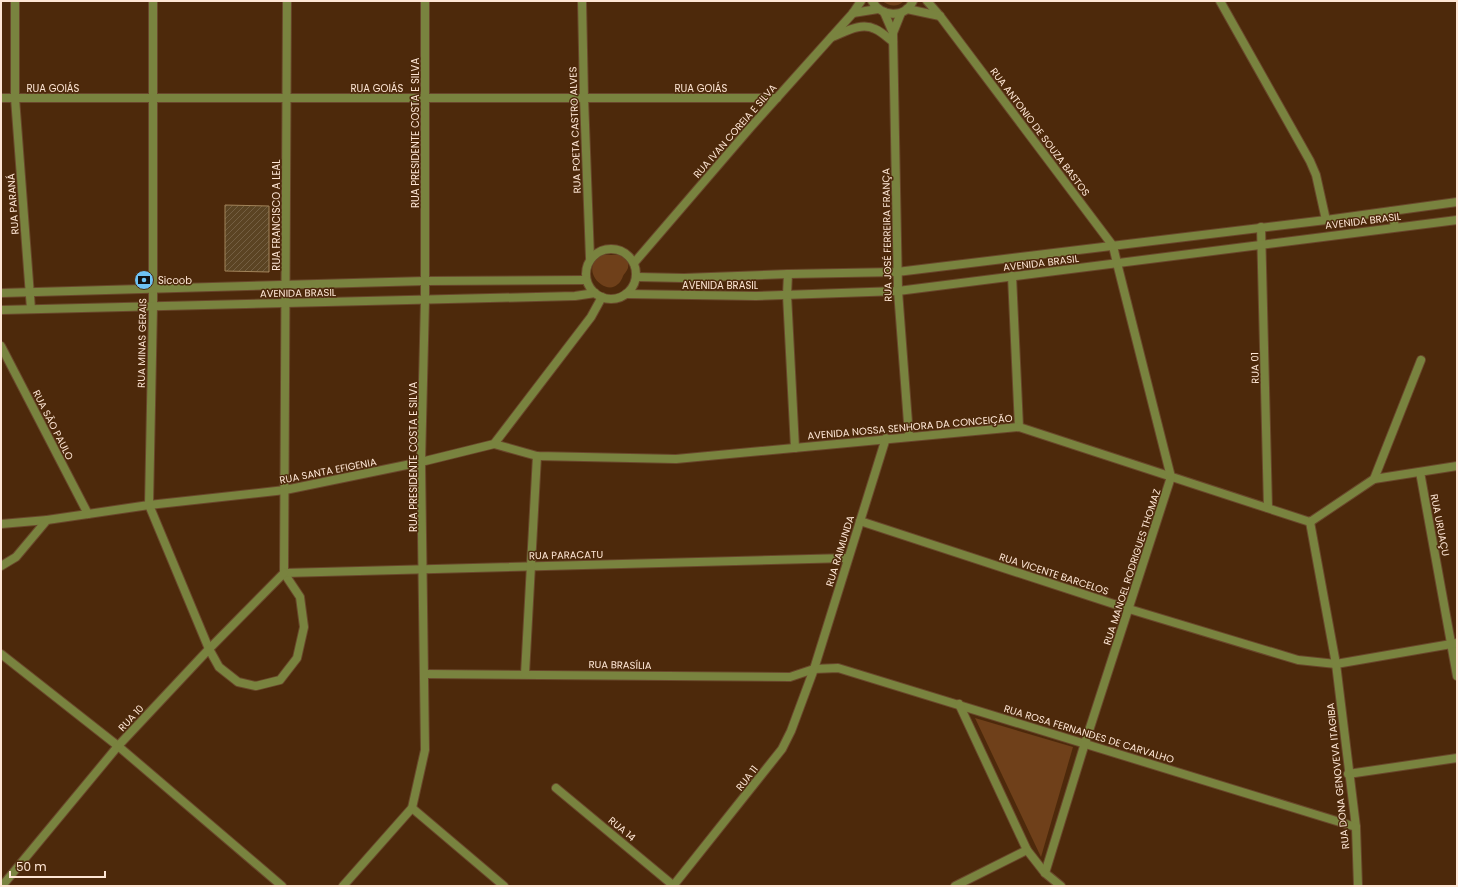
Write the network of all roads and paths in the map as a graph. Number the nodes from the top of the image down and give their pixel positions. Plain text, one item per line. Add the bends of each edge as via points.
1 (15, 1) edge
2 (153, 1) edge
3 (288, 1) edge
4 (425, 1) edge
5 (582, 1) edge
6 (861, 1) edge
7 (872, 1) edge
8 (913, 1) edge
9 (927, 1) edge
10 (1220, 1) edge
11 (881, 10) junction
12 (904, 11) junction
13 (853, 13) junction
14 (940, 16) junction
15 (893, 33) junction
16 (829, 38) junction
17 (893, 42) junction
18 (1, 98) edge
19 (15, 98) junction
20 (287, 98) junction
21 (426, 98) junction
22 (584, 98) junction
23 (776, 98) junction
24 (153, 99) junction
25 (1457, 202) edge
26 (1392, 211) junction
27 (1326, 220) junction
28 (1457, 220) edge
29 (1261, 227) junction
30 (1395, 227) junction
31 (1263, 244) junction
32 (1113, 246) junction
33 (590, 258) junction
34 (634, 263) junction
35 (1117, 263) junction
36 (897, 272) junction
37 (788, 274) junction
38 (1012, 276) junction
39 (636, 277) junction
40 (586, 280) junction
41 (425, 281) junction
42 (286, 285) junction
43 (153, 289) junction
44 (898, 291) junction
45 (30, 292) junction
46 (1, 293) edge
47 (626, 294) junction
48 (598, 295) junction
49 (787, 295) junction
50 (425, 300) junction
51 (286, 303) junction
52 (153, 306) junction
53 (1, 310) edge
54 (31, 310) junction
55 (1, 346) edge
56 (1421, 360) dead end
57 (1019, 426) junction
58 (909, 436) junction
59 (886, 438) junction
60 (494, 444) junction
61 (795, 448) junction
62 (537, 456) junction
63 (422, 462) junction
64 (1457, 466) edge
65 (1420, 472) junction
66 (1171, 477) junction
67 (1374, 479) junction
68 (285, 490) junction
69 (149, 505) junction
70 (1268, 508) junction
71 (88, 514) junction
72 (48, 520) junction
73 (860, 521) junction
74 (1310, 522) junction
75 (1, 524) edge
76 (848, 558) junction
77 (1, 566) edge
78 (531, 566) junction
79 (423, 568) junction
80 (284, 573) junction
81 (1129, 609) junction
82 (1454, 643) edge
83 (209, 649) junction
84 (1, 654) edge
85 (1336, 664) junction
86 (814, 669) junction
87 (424, 674) junction
88 (525, 674) junction
89 (1457, 676) edge
90 (959, 704) junction
91 (1085, 743) junction
92 (118, 746) junction
93 (1457, 758) edge
94 (1348, 774) junction
95 (556, 788) dead end
96 (412, 808) junction
97 (1356, 827) junction
98 (1027, 850) junction
99 (1045, 873) junction
100 (2, 886) edge
101 (282, 886) edge
102 (343, 886) edge
103 (504, 886) edge
104 (674, 886) edge
105 (955, 886) edge
106 (1061, 886) edge
107 (1358, 886) edge

1 - 19 street, RUA PARANÁ
2 - 24 street, RUA MINAS GERAIS
3 - 20 street, RUA FRANCISCO A LEAL
4 - 21 street, RUA PRESIDENTE COSTA E SILVA
5 - 22 street, RUA POETA CASTRO ALVES
6 - 13 street, RUA IVAN COREIA E SILVA
7 - 11 street, RUA JOSÉ FERREIRA FRANÇA
8 - 12 street, RUA JOSÉ FERREIRA FRANÇA
9 - 14 street, RUA ANTONIO DE SOUZA BASTOS
10 - 27 street via 1310,161 1316,175
11 - 12 street via 892,14
11 - 13 street
11 - 15 street, RUA JOSÉ FERREIRA FRANÇA
12 - 14 street
12 - 15 street, RUA JOSÉ FERREIRA FRANÇA
13 - 16 street, RUA IVAN COREIA E SILVA
14 - 32 street, RUA ANTONIO DE SOUZA BASTOS
15 - 17 street, RUA JOSÉ FERREIRA FRANÇA
16 - 17 street via 867,26
16 - 23 street, RUA IVAN COREIA E SILVA
17 - 36 street, RUA JOSÉ FERREIRA FRANÇA
18 - 19 street, RUA GOIÁS
19 - 24 street, RUA GOIÁS
19 - 45 street, RUA PARANÁ
20 - 21 street, RUA GOIÁS
20 - 24 street, RUA GOIÁS
20 - 42 street, RUA FRANCISCO A LEAL
21 - 22 street, RUA GOIÁS
21 - 41 street, RUA PRESIDENTE COSTA E SILVA
22 - 23 street, RUA GOIÁS
22 - 33 street, RUA POETA CASTRO ALVES
23 - 34 street, RUA IVAN COREIA E SILVA
24 - 43 street, RUA MINAS GERAIS
25 - 26 street, AVENIDA BRASIL
26 - 27 street, AVENIDA BRASIL
26 - 30 street
27 - 29 street, AVENIDA BRASIL
28 - 30 street, AVENIDA BRASIL
29 - 31 street, RUA 01
29 - 32 street, AVENIDA BRASIL
30 - 31 street, AVENIDA BRASIL
31 - 35 street, AVENIDA BRASIL
31 - 70 street, RUA 01
32 - 35 street, RUA ANTONIO DE SOUZA BASTOS
32 - 36 street, AVENIDA BRASIL
33 - 34 street via 597,252 614,248 626,253
33 - 40 street
34 - 39 street
35 - 38 street, AVENIDA BRASIL
35 - 66 street
36 - 37 street, AVENIDA BRASIL
36 - 44 street, RUA JOSÉ FERREIRA FRANÇA
37 - 39 street, AVENIDA BRASIL
37 - 49 street
38 - 44 street, AVENIDA BRASIL
38 - 57 street
39 - 47 street via 633,287
40 - 41 street, AVENIDA BRASIL
40 - 48 street
41 - 42 street, AVENIDA BRASIL
41 - 50 street, RUA PRESIDENTE COSTA E SILVA
42 - 43 street, AVENIDA BRASIL
42 - 51 street, RUA FRANCISCO A LEAL
43 - 45 street, AVENIDA BRASIL
43 - 52 street, RUA MINAS GERAIS
44 - 49 street, AVENIDA BRASIL
44 - 58 street, RUA JOSÉ FERREIRA FRANÇA
45 - 46 street, AVENIDA BRASIL
45 - 54 street, RUA PARANÁ
47 - 48 street via 610,299
47 - 49 street, AVENIDA BRASIL
48 - 50 street, AVENIDA BRASIL
48 - 60 street via 591,317
49 - 61 street
50 - 51 street, AVENIDA BRASIL
50 - 63 street, RUA PRESIDENTE COSTA E SILVA
51 - 52 street, AVENIDA BRASIL
51 - 68 street, RUA FRANCISCO A LEAL
52 - 54 street, AVENIDA BRASIL
52 - 69 street, RUA MINAS GERAIS
53 - 54 street, AVENIDA BRASIL
55 - 71 street, RUA SÃO PAULO
56 - 67 street
57 - 58 street, AVENIDA NOSSA SENHORA DA CONCEIÇÃO
57 - 66 street, AVENIDA NOSSA SENHORA DA CONCEIÇÃO
58 - 59 street, AVENIDA NOSSA SENHORA DA CONCEIÇÃO
59 - 61 street, AVENIDA NOSSA SENHORA DA CONCEIÇÃO
59 - 73 street, RUA RAIMUNDA
60 - 62 street, AVENIDA NOSSA SENHORA DA CONCEIÇÃO
60 - 63 street, RUA SANTA EFIGENIA
61 - 62 street, AVENIDA NOSSA SENHORA DA CONCEIÇÃO via 676,459
62 - 78 street
63 - 68 street, RUA SANTA EFIGENIA
63 - 79 street, RUA PRESIDENTE COSTA E SILVA
64 - 65 street
65 - 67 street
65 - 82 street, RUA URUAÇU
66 - 70 street, AVENIDA NOSSA SENHORA DA CONCEIÇÃO
66 - 81 street, RUA MANOEL RODRIGUES THOMAZ
67 - 74 street
68 - 69 street, RUA SANTA EFIGENIA
68 - 80 street, RUA FRANCISCO A LEAL
69 - 71 street, RUA SANTA EFIGENIA
69 - 83 street, RUA MINAS GERAIS
70 - 74 street, AVENIDA NOSSA SENHORA DA CONCEIÇÃO
71 - 72 street, RUA SANTA EFIGENIA
72 - 75 street, RUA SANTA EFIGENIA
72 - 77 street via 16,557
73 - 76 street, RUA RAIMUNDA
73 - 81 street, RUA VICENTE BARCELOS
74 - 85 street, RUA DONA GENOVEVA ITAGIBA
76 - 78 street, RUA PARACATU
76 - 86 street, RUA RAIMUNDA
78 - 79 street, RUA PARACATU
78 - 88 street
79 - 80 street, RUA PARACATU
79 - 87 street, RUA PRESIDENTE COSTA E SILVA
80 - 83 street, RUA 10
80 - 83 street, RUA MINAS GERAIS via 300,597 304,628 296,658 280,680 256,686 238,682 219,667
81 - 85 street, RUA VICENTE BARCELOS via 1298,660
81 - 91 street, RUA MANOEL RODRIGUES THOMAZ
82 - 85 street, RUA VICENTE BARCELOS
82 - 89 street, RUA URUAÇU
83 - 92 street, RUA 10
84 - 92 street
85 - 94 street, RUA DONA GENOVEVA ITAGIBA
86 - 88 street, RUA BRASÍLIA via 790,676
86 - 90 street, RUA ROSA FERNANDES DE CARVALHO via 838,668
86 - 104 street, RUA 11 via 782,750
87 - 88 street, RUA BRASÍLIA
87 - 96 street, RUA PRESIDENTE COSTA E SILVA via 425,750
90 - 91 street, RUA ROSA FERNANDES DE CARVALHO
90 - 98 street
91 - 97 street, RUA ROSA FERNANDES DE CARVALHO
91 - 99 street, RUA MANOEL RODRIGUES THOMAZ
92 - 100 street, RUA 10
92 - 101 street
93 - 94 street
94 - 97 street, RUA DONA GENOVEVA ITAGIBA
95 - 104 street, RUA 14
96 - 102 street, RUA PRESIDENTE COSTA E SILVA
96 - 103 street
97 - 107 street, RUA DONA GENOVEVA ITAGIBA
98 - 99 street
98 - 105 street
99 - 106 street

